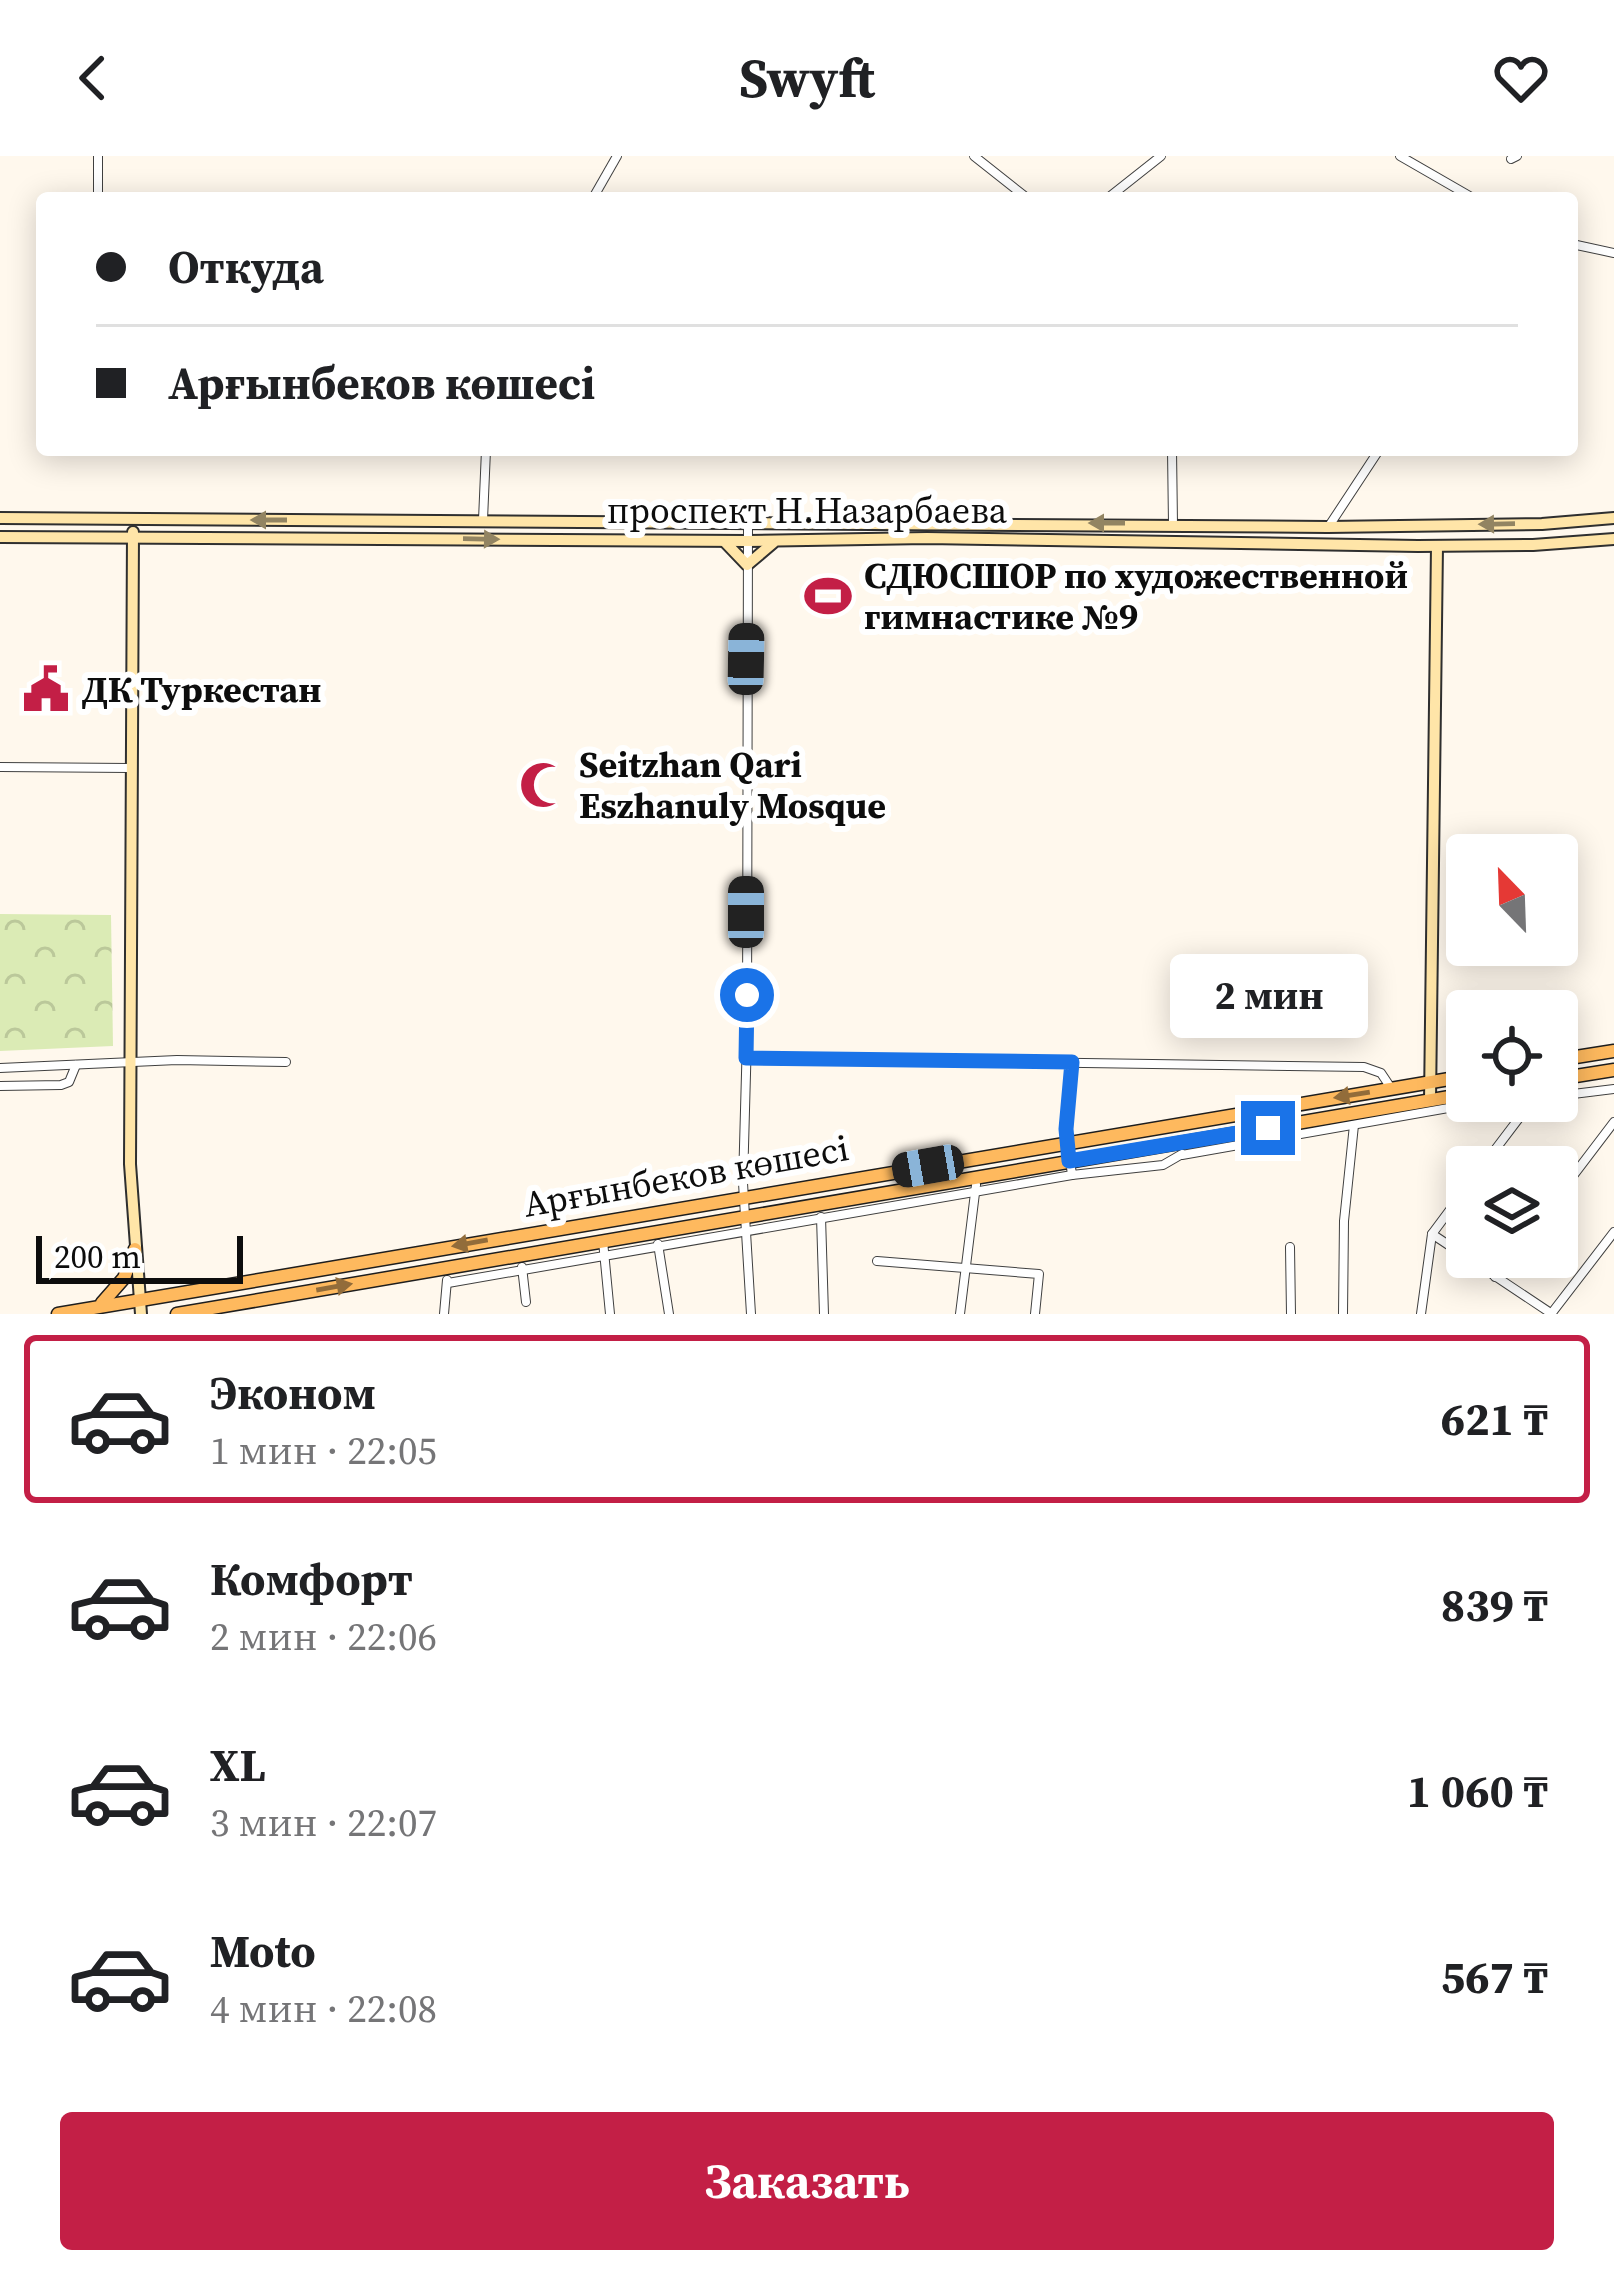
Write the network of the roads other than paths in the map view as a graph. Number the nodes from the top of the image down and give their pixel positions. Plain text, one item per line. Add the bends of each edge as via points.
1 (98, 156) edge
2 (617, 156) edge
3 (974, 156) edge
4 (1161, 156) edge
5 (1400, 156) edge
6 (98, 192) edge
7 (596, 192) edge
8 (1019, 192) edge
9 (1116, 192) edge
10 (1463, 192) edge
11 (1578, 245) edge
12 (1614, 253) edge
13 (485, 456) edge
14 (1172, 456) edge
15 (1374, 456) edge
16 (0, 518) edge
17 (1614, 518) edge
18 (133, 520) junction
19 (483, 520) junction
20 (748, 521) junction
21 (1172, 524) junction
22 (1328, 527) junction
23 (133, 535) junction
24 (0, 537) edge
25 (1614, 539) edge
26 (724, 541) junction
27 (776, 541) junction
28 (748, 542) junction
29 (1437, 546) junction
30 (747, 565) junction
31 (0, 767) edge
32 (130, 769) junction
33 (1614, 1051) edge
34 (1578, 1057) edge
35 (746, 1058) junction
36 (286, 1062) dead end
37 (1072, 1062) junction
38 (130, 1063) junction
39 (76, 1065) junction
40 (0, 1068) edge
41 (1614, 1070) edge
42 (1578, 1076) edge
43 (1446, 1079) edge
44 (1430, 1082) junction
45 (0, 1086) edge
46 (1391, 1088) junction
47 (1614, 1089) edge
48 (1578, 1093) edge
49 (1446, 1098) edge
50 (1430, 1101) junction
51 (1446, 1109) edge
52 (1516, 1122) edge
53 (1614, 1122) edge
54 (1354, 1125) junction
55 (1067, 1143) junction
56 (1498, 1146) edge
57 (1185, 1148) junction
58 (1070, 1168) junction
59 (1578, 1169) edge
60 (975, 1183) junction
61 (743, 1197) junction
62 (819, 1211) junction
63 (1446, 1215) edge
64 (744, 1223) junction
65 (1614, 1232) edge
66 (1432, 1234) junction
67 (657, 1238) junction
68 (1446, 1243) edge
69 (1290, 1247) dead end
70 (604, 1248) junction
71 (135, 1249) junction
72 (520, 1254) junction
73 (877, 1261) dead end
74 (446, 1266) junction
75 (967, 1268) junction
76 (522, 1269) junction
77 (1497, 1278) edge
78 (448, 1283) junction
79 (526, 1302) dead end
80 (95, 1307) junction
81 (139, 1307) edge
82 (197, 1312) edge
83 (58, 1314) edge
84 (177, 1314) edge
85 (444, 1314) edge
86 (610, 1314) edge
87 (669, 1314) edge
88 (751, 1314) edge
89 (824, 1314) edge
90 (960, 1314) edge
91 (1035, 1314) edge
92 (1291, 1314) edge
93 (1343, 1314) edge
94 (1420, 1314) edge
95 (1551, 1314) edge

1 - 6 street
2 - 7 street
3 - 8 street
4 - 9 street
5 - 10 street
11 - 12 street
13 - 19 street
14 - 21 street
15 - 22 street
16 - 18 main road, проспект Н.Назарбаева
17 -> 22 main road, проспект Н.Назарбаева
19 -> 18 main road, проспект Н.Назарбаева
18 - 23 main road
19 - 20 main road, проспект Н.Назарбаева
21 -> 20 main road, проспект Н.Назарбаева
20 - 28 street
21 - 22 main road, проспект Н.Назарбаева
23 - 24 main road, проспект Н.Назарбаева
23 -> 26 main road, проспект Н.Назарбаева
23 - 32 main road
25 - 29 main road, проспект Н.Назарбаева
26 - 28 main road, проспект Н.Назарбаева
26 - 30 main road
27 - 28 main road, проспект Н.Назарбаева
27 - 29 main road, проспект Н.Назарбаева
27 - 30 main road
28 - 30 street
29 - 44 main road
30 - 35 street
31 - 32 street
32 - 38 main road
33 - 34 main road
35 - 37 street
35 - 61 street
36 - 38 street
37 - 46 street via 1364,1067
37 - 55 street
38 - 39 street
38 - 71 main road
39 - 40 street
39 - 45 street via 61,1085
41 - 42 main road
43 - 44 main road, Арғынбеков көшесі
44 - 46 main road, Арғынбеков көшесі
44 - 50 main road
46 -> 55 main road, Арғынбеков көшесі
47 - 48 street
49 - 50 main road, Арғынбеков көшесі
50 - 57 main road, Арғынбеков көшесі
51 - 54 street
52 - 56 street
53 - 59 street
54 - 57 street
54 - 93 street
55 - 58 street
55 - 61 main road, Арғынбеков көшесі
57 - 58 main road, Арғынбеков көшесі
58 - 60 main road, Арғынбеков көшесі
60 - 62 main road, Арғынбеков көшесі
60 - 75 street
61 - 64 street
61 -> 81 main road, Арғынбеков көшесі
62 - 64 main road, Арғынбеков көшесі
62 - 89 street
63 - 66 street
64 - 67 main road, Арғынбеков көшесі
64 - 88 street
65 - 95 street
66 - 68 street
66 - 94 street
67 - 70 main road, Арғынбеков көшесі
67 - 87 street
69 - 92 street
70 - 72 main road, Арғынбеков көшесі
70 - 76 street
70 - 86 street
71 - 80 main road via 117,1289
71 - 81 main road
72 - 74 main road, Арғынбеков көшесі
72 - 76 street
73 - 75 street
74 - 78 street
82 -> 74 main road, Арғынбеков көшесі
75 - 90 street
75 - 91 street via 1039,1274
76 - 78 street
76 - 79 street
77 - 95 street
78 - 85 street
80 - 81 main road, Арғынбеков көшесі
80 - 83 main road, Арғынбеков көшесі
82 - 84 main road, Арғынбеков көшесі

